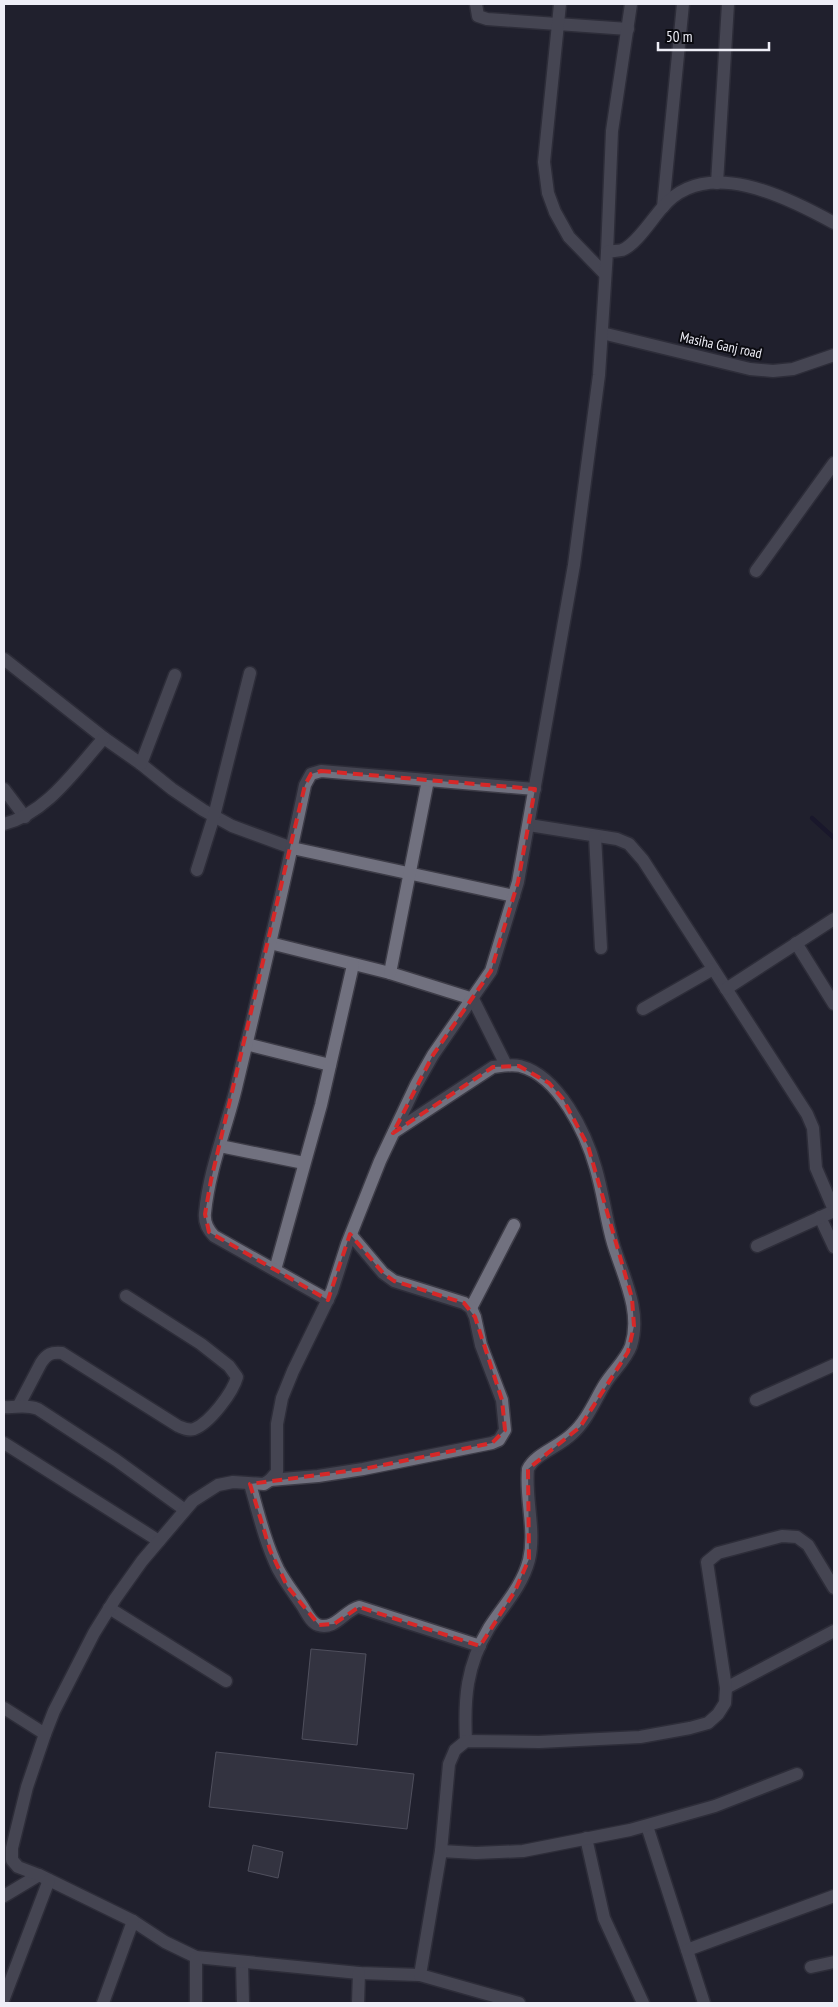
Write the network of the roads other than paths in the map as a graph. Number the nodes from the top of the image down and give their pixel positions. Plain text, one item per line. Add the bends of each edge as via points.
1 (560, 4) edge
2 (632, 4) edge
3 (683, 4) edge
4 (728, 4) edge
5 (475, 5) edge
6 (558, 24) junction
7 (628, 29) junction
8 (717, 183) junction
9 (663, 207) junction
10 (834, 223) edge
11 (607, 252) junction
12 (605, 274) junction
13 (602, 333) junction
14 (834, 355) edge
15 (834, 463) edge
16 (756, 571) dead end
17 (5, 661) edge
18 (250, 673) dead end
19 (175, 675) dead end
20 (104, 738) junction
21 (142, 764) junction
22 (428, 780) junction
23 (4, 789) edge
24 (535, 789) junction
25 (214, 816) junction
26 (24, 817) junction
27 (4, 824) edge
28 (529, 824) junction
29 (595, 836) junction
30 (292, 848) junction
31 (197, 870) dead end
32 (410, 874) junction
33 (514, 896) junction
34 (834, 918) edge
35 (796, 943) junction
36 (270, 944) junction
37 (601, 948) dead end
38 (353, 965) junction
39 (713, 969) junction
40 (390, 973) junction
41 (726, 989) junction
42 (473, 999) junction
43 (834, 1004) edge
44 (643, 1009) dead end
45 (246, 1044) junction
46 (330, 1064) junction
47 (506, 1065) junction
48 (393, 1132) junction
49 (220, 1146) junction
50 (304, 1163) junction
51 (834, 1210) edge
52 (820, 1217) junction
53 (514, 1225) dead end
54 (351, 1235) junction
55 (757, 1246) dead end
56 (834, 1247) edge
57 (275, 1270) junction
58 (126, 1296) dead end
59 (328, 1300) junction
60 (470, 1308) junction
61 (834, 1365) edge
62 (756, 1400) dead end
63 (19, 1405) junction
64 (4, 1407) edge
65 (4, 1443) edge
66 (270, 1480) junction
67 (250, 1484) junction
68 (185, 1510) junction
69 (159, 1541) junction
70 (834, 1588) edge
71 (109, 1608) junction
72 (834, 1631) edge
73 (480, 1646) junction
74 (226, 1681) dead end
75 (726, 1688) junction
76 (4, 1708) edge
77 (45, 1734) junction
78 (466, 1741) junction
79 (797, 1774) dead end
80 (647, 1826) junction
81 (586, 1838) junction
82 (441, 1851) junction
83 (44, 1878) junction
84 (4, 1896) edge
85 (834, 1896) edge
86 (133, 1921) junction
87 (687, 1950) junction
88 (196, 1957) junction
89 (242, 1962) junction
90 (834, 1962) edge
91 (811, 1967) dead end
92 (359, 1973) junction
93 (420, 1975) junction
94 (4, 1998) edge
95 (103, 2003) edge
96 (196, 2003) edge
97 (243, 2003) edge
98 (358, 2003) edge
99 (519, 2003) edge
100 (644, 2003) edge
101 (704, 2003) edge

1 - 6 street
2 - 7 street
3 - 9 street
4 - 8 street
5 - 6 street via 478,16 487,20
6 - 7 street
6 - 12 street via 544,162 548,193 569,237
7 - 11 street via 612,132
8 - 9 street via 687,188
8 - 10 street via 736,184 765,192
9 - 11 street via 624,250
11 - 12 street
12 - 13 street
13 - 14 street, Masiha Ganj road via 750,369 793,369
13 - 24 street via 574,565
15 - 16 street
17 - 20 street
18 - 25 street
19 - 21 street
20 - 21 street
20 - 26 street via 44,804
21 - 25 street via 172,789
22 - 24 street
22 - 30 street via 321,771 311,774 305,785
22 - 32 street
23 - 26 street
24 - 28 street
25 - 30 street
25 - 31 street
26 - 27 street
28 - 29 street
28 - 33 street
29 - 37 street
29 - 39 street via 617,839 636,851
30 - 32 street
30 - 36 street
32 - 33 street
32 - 40 street
33 - 42 street via 491,971
34 - 35 street
35 - 41 street
35 - 43 street
36 - 38 street
36 - 45 street
38 - 40 street
38 - 46 street
39 - 41 street
39 - 44 street
40 - 42 street
41 - 51 street via 811,1122 816,1168
42 - 47 street
42 - 48 street via 433,1055
45 - 46 street
45 - 49 street
46 - 50 street via 322,1105
47 - 48 street via 493,1067
47 - 73 street via 527,1069 549,1082 563,1099 588,1146 613,1242 632,1298 634,1326 628,1352 580,1427 531,1463 528,1469 529,1559 515,1591
48 - 54 street
49 - 50 street
49 - 57 street via 205,1214 209,1232
50 - 57 street
51 - 52 street
52 - 55 street
52 - 56 street
53 - 60 street
54 - 59 street
54 - 60 street via 382,1274 414,1289 464,1303
57 - 59 street
58 - 63 street via 229,1366 237,1376 219,1408 195,1428 186,1430 62,1353 52,1352 40,1363
59 - 66 street via 282,1398 277,1472
60 - 66 street via 502,1400 505,1430 498,1440 363,1470
61 - 62 street
63 - 64 street
63 - 68 street via 38,1409 60,1422
65 - 69 street
66 - 67 street via 264,1484
67 - 68 street via 233,1482 218,1485
67 - 73 street via 277,1567 311,1620 319,1625 334,1624 352,1608 359,1607
68 - 69 street
69 - 71 street
70 - 75 street via 808,1545 797,1537 782,1536 718,1553 707,1562
71 - 74 street
71 - 77 street
72 - 75 street
73 - 78 street via 466,1687
75 - 78 street via 718,1714 708,1723 690,1728 640,1737 539,1742
76 - 77 street
77 - 83 street via 27,1787 12,1848 12,1860 18,1867
78 - 82 street via 455,1750 449,1764
79 - 80 street via 715,1806
80 - 81 street
80 - 87 street
81 - 82 street via 523,1851
81 - 100 street via 604,1918
82 - 93 street
83 - 84 street
83 - 86 street
83 - 94 street
85 - 87 street
86 - 88 street
86 - 95 street
87 - 101 street
88 - 89 street
88 - 96 street
89 - 92 street
89 - 97 street
90 - 91 street
92 - 93 street
92 - 98 street
93 - 99 street

